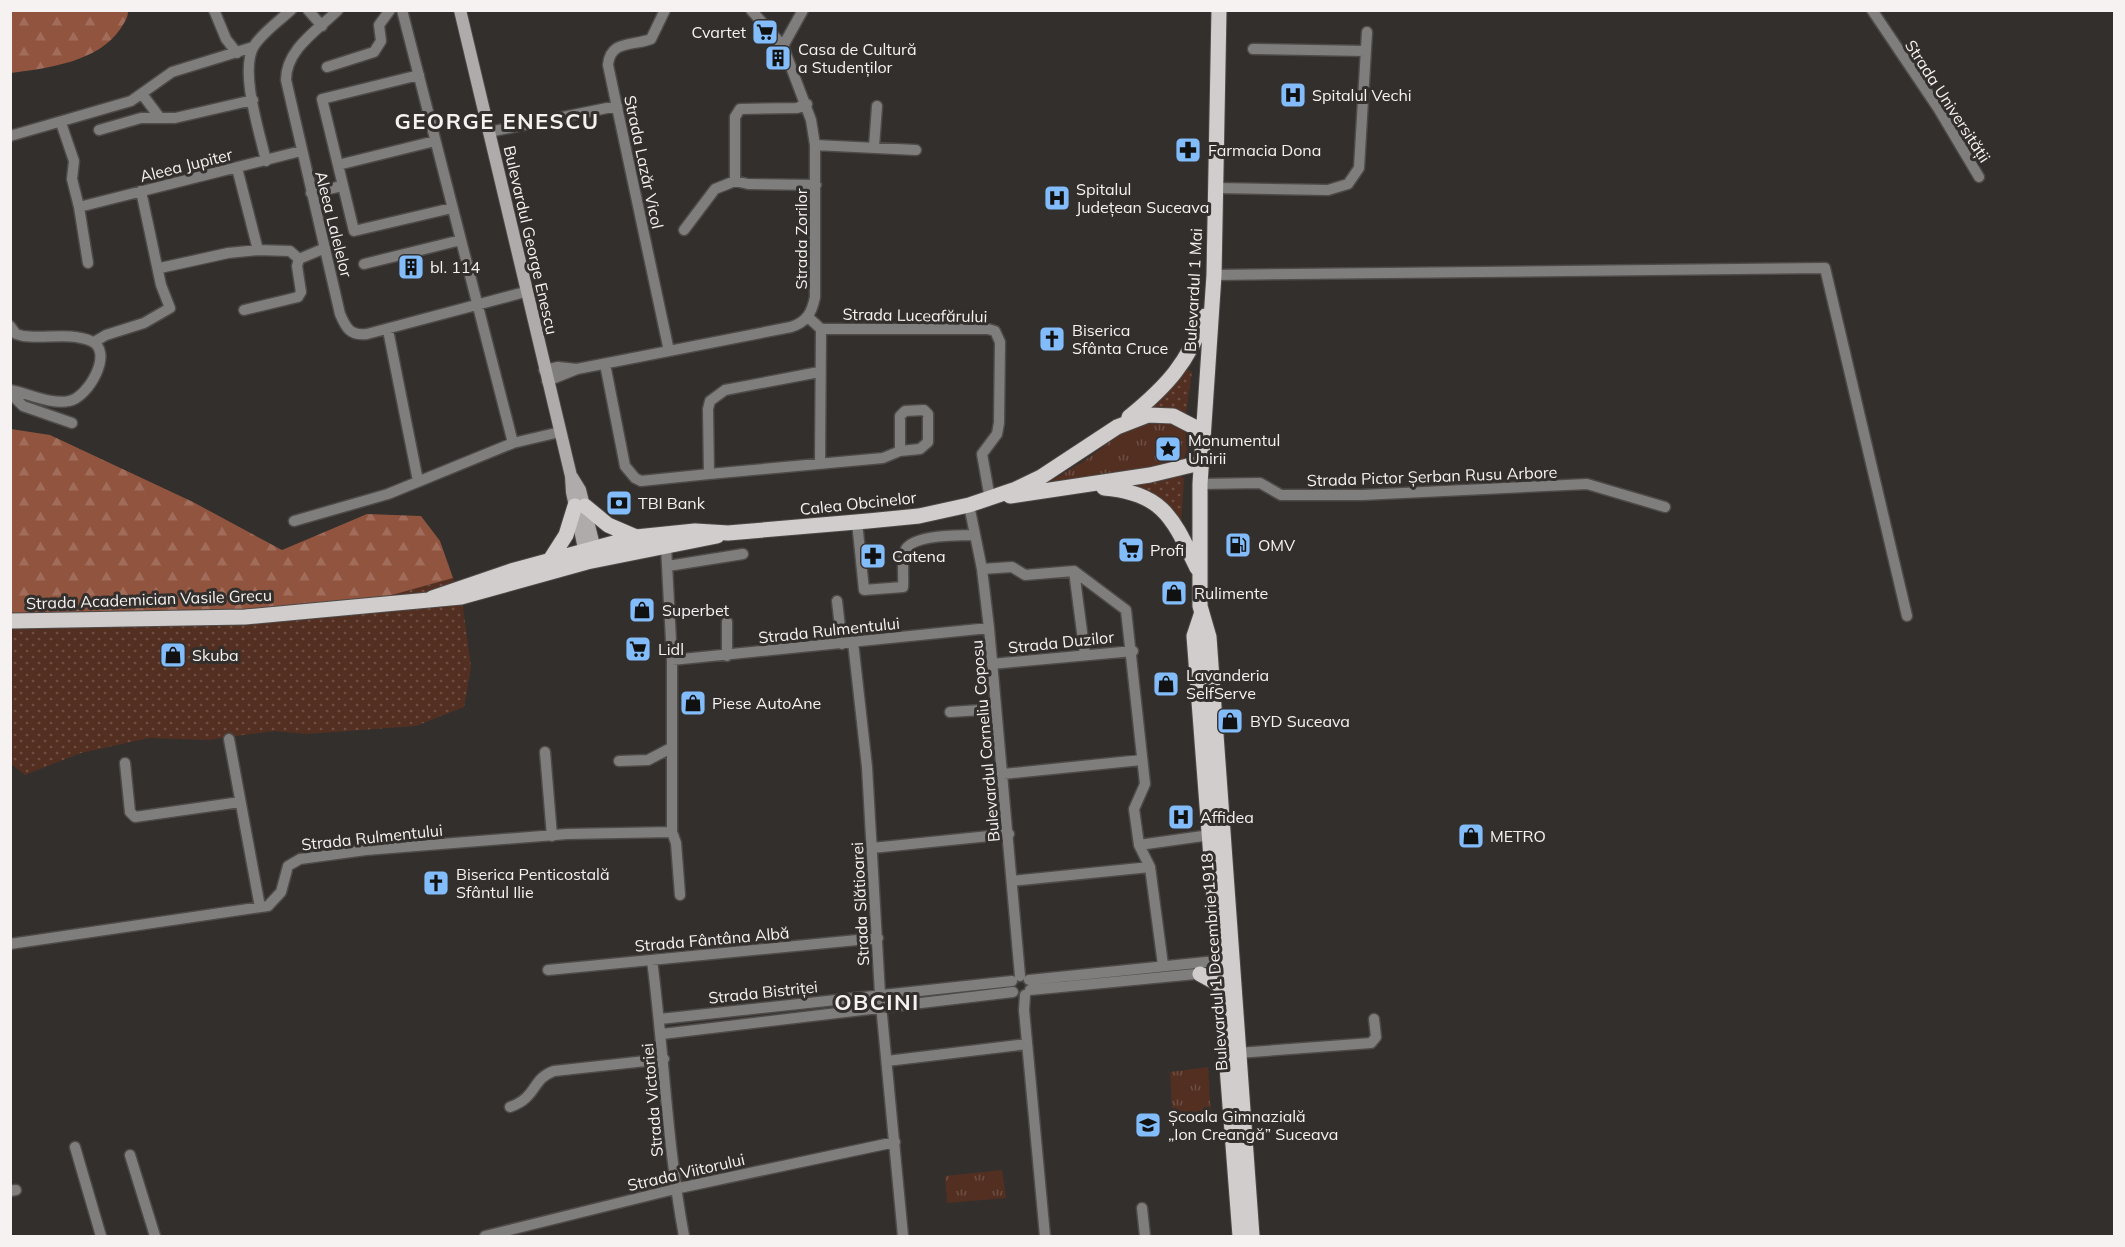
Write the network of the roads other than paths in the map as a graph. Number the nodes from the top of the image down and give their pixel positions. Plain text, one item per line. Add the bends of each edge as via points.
1 (214, 10) edge
2 (291, 10) edge
3 (308, 10) edge
4 (338, 10) edge
5 (390, 10) edge
6 (402, 10) edge
7 (460, 10) edge
8 (665, 10) edge
9 (751, 10) edge
10 (803, 10) edge
11 (1219, 10) edge
12 (1872, 10) edge
13 (322, 26) junction
14 (1367, 32) dead end
15 (783, 46) junction
16 (253, 47) junction
17 (1253, 49) dead end
18 (1366, 51) junction
19 (237, 53) junction
20 (327, 67) dead end
21 (419, 75) junction
22 (142, 94) junction
23 (253, 100) junction
24 (807, 105) junction
25 (877, 105) dead end
26 (617, 106) junction
27 (160, 118) junction
28 (61, 123) junction
29 (99, 130) dead end
30 (489, 132) junction
31 (10, 136) edge
32 (435, 141) junction
33 (815, 145) junction
34 (874, 147) junction
35 (916, 150) dead end
36 (301, 151) junction
37 (266, 161) junction
38 (338, 165) junction
39 (237, 168) junction
40 (1979, 177) dead end
41 (735, 181) junction
42 (816, 185) junction
43 (342, 186) junction
44 (1216, 188) junction
45 (141, 191) junction
46 (311, 193) junction
47 (79, 207) junction
48 (452, 208) junction
49 (684, 230) dead end
50 (461, 240) junction
51 (325, 248) junction
52 (258, 250) junction
53 (298, 259) junction
54 (88, 263) dead end
55 (364, 264) dead end
56 (159, 268) junction
57 (1214, 276) junction
58 (525, 292) junction
59 (1213, 296) junction
60 (477, 306) junction
61 (244, 310) dead end
62 (808, 317) junction
63 (821, 329) junction
64 (388, 330) junction
65 (12, 331) edge
66 (94, 342) junction
67 (669, 351) junction
68 (605, 364) junction
69 (819, 372) junction
70 (545, 375) junction
71 (10, 392) edge
72 (72, 423) dead end
73 (1117, 427) junction
74 (1202, 431) junction
75 (560, 432) junction
76 (513, 443) junction
77 (900, 451) junction
78 (820, 463) junction
79 (1200, 463) junction
80 (709, 474) junction
81 (418, 481) junction
82 (1200, 484) junction
83 (1081, 487) junction
84 (990, 499) junction
85 (969, 505) junction
86 (580, 506) junction
87 (1665, 507) dead end
88 (294, 521) dead end
89 (857, 522) junction
90 (728, 533) junction
91 (975, 535) junction
92 (636, 537) junction
93 (666, 546) junction
94 (743, 554) dead end
95 (591, 555) junction
96 (550, 560) junction
97 (668, 566) junction
98 (982, 569) junction
99 (1074, 572) junction
100 (1199, 572) junction
101 (432, 598) junction
102 (837, 602) dead end
103 (1201, 615) junction
104 (1907, 616) dead end
105 (10, 621) edge
106 (727, 622) dead end
107 (989, 628) junction
108 (848, 643) junction
109 (1133, 651) junction
110 (1085, 655) junction
111 (727, 656) junction
112 (672, 660) junction
113 (992, 664) junction
114 (996, 709) junction
115 (950, 712) dead end
116 (229, 739) dead end
117 (671, 748) junction
118 (545, 752) dead end
119 (1141, 760) junction
120 (619, 761) dead end
121 (125, 763) dead end
122 (1003, 774) junction
123 (240, 802) junction
124 (672, 832) junction
125 (1009, 834) junction
126 (1210, 835) junction
127 (552, 836) junction
128 (1139, 845) junction
129 (872, 848) junction
130 (1150, 867) junction
131 (1012, 881) junction
132 (680, 895) dead end
133 (260, 907) junction
134 (878, 938) junction
135 (10, 944) edge
136 (652, 960) junction
137 (1163, 965) junction
138 (1224, 969) junction
139 (548, 970) dead end
140 (1200, 974) joint
141 (1021, 987) junction
142 (880, 994) junction
143 (882, 1007) junction
144 (660, 1019) junction
145 (1374, 1019) dead end
146 (662, 1034) junction
147 (1027, 1044) junction
148 (1238, 1053) junction
149 (664, 1059) junction
150 (887, 1061) junction
151 (510, 1107) dead end
152 (895, 1142) junction
153 (75, 1147) dead end
154 (130, 1155) dead end
155 (675, 1189) junction
156 (1142, 1208) dead end
157 (101, 1236) edge
158 (155, 1236) edge
159 (488, 1236) edge
160 (684, 1236) edge
161 (903, 1236) edge
162 (1045, 1236) edge
163 (1145, 1236) edge
164 (1240, 1236) edge
165 (1252, 1236) edge

1 - 19 street via 226,39
2 - 16 street
3 - 13 street
4 - 13 street, Aleea Lalelelor
5 - 20 street via 379,25 381,41 374,52
6 - 21 street
7 - 30 main road, Bulevardul George Enescu
8 - 26 street, Strada Lazăr Vicol via 651,39 612,51 608,65
9 - 15 street, Strada Zorilor
10 - 15 street
11 - 44 main road, Bulevardul 1 Mai
12 - 40 street, Strada Universității
13 - 36 street, Aleea Lalelelor via 295,52 286,72
14 - 18 street
15 - 24 street, Strada Zorilor
16 - 19 street
16 - 23 street
17 - 18 street
18 - 44 street via 1359,168 1348,184 1328,190
19 - 22 street via 172,72
21 - 32 street
21 - 38 street via 322,99
22 - 27 street
22 - 28 street
23 - 27 street
23 - 37 street
24 - 33 street, Strada Zorilor
24 - 41 street via 740,109 735,117
25 - 34 street
26 - 30 street
26 - 67 street, Strada Lazăr Vicol
27 - 29 street via 141,118
28 - 31 street
28 - 47 street via 74,161 72,179
30 - 58 main road, Bulevardul George Enescu
32 - 38 street
32 - 48 street
33 - 34 street
33 - 42 street, Strada Zorilor
34 - 35 street
36 - 37 street, Aleea Jupiter
36 - 46 street, Aleea Lalelelor
37 - 39 street, Aleea Jupiter
38 - 43 street
39 - 45 street, Aleea Jupiter
39 - 52 street
41 - 42 street
41 - 49 street via 715,189
42 - 62 street, Strada Zorilor via 815,297
43 - 46 street
43 - 48 street via 354,231
44 - 57 main road, Bulevardul 1 Mai
45 - 47 street, Aleea Jupiter
45 - 56 street
46 - 51 street, Aleea Lalelelor
47 - 54 street
48 - 50 street
50 - 55 street
50 - 60 street
51 - 53 street
51 - 64 street, Aleea Lalelelor via 346,328 359,335
52 - 53 street via 290,251
52 - 56 street
53 - 61 street via 298,297
56 - 66 street via 170,308 156,318
57 - 59 main road, Bulevardul 1 Mai
57 - 104 street via 1826,268
58 - 60 street, Aleea Lalelelor
58 - 70 main road, Bulevardul George Enescu
59 - 73 main road via 1183,365
59 - 74 main road, Bulevardul 1 Mai
60 - 64 street, Aleea Lalelelor
60 - 76 street
62 - 63 street, Strada Luceafărului
62 - 67 street via 791,327
63 - 69 street, Strada Luceafărului
63 - 84 street, Strada Luceafărului via 995,331 1000,342 999,423 993,440 985,447 982,462
64 - 81 street
65 - 66 street via 33,338 70,337
66 - 71 street via 99,348 97,369 79,398 66,402
67 - 68 street
68 - 70 street
68 - 80 street via 625,466 634,478 641,481
69 - 78 street, Strada Luceafărului
69 - 80 street via 715,395 708,409
70 - 75 main road, Bulevardul George Enescu
71 - 72 street via 23,406
73 - 74 main road, Calea Obcinelor via 1158,413
73 - 84 main road, Calea Obcinelor via 1041,477
74 - 79 main road, Bulevardul 1 Mai
75 - 76 street
75 - 86 main road, Bulevardul George Enescu via 571,476 580,490
76 - 81 street
77 - 77 street via 920,449 928,442 928,414 920,409 905,411 900,417
77 - 78 street via 883,458
78 - 80 street
79 - 82 main road, Bulevardul 1 Mai
79 - 83 main road, Calea Obcinelor
81 - 88 street via 388,494
82 - 87 street, Strada Pictor Șerban Rusu Arbore via 1260,483 1281,495 1587,484
82 - 100 main road, Bulevardul 1 Mai
83 - 84 main road, Calea Obcinelor
83 - 100 main road via 1134,492 1161,506 1172,519
84 - 85 main road, Calea Obcinelor
85 - 89 main road, Calea Obcinelor via 919,516
85 - 91 street, Bulevardul Corneliu Coposu
86 - 92 main road via 608,525
86 - 95 main road, Bulevardul George Enescu
86 - 96 main road
89 - 90 main road, Calea Obcinelor
89 - 91 street via 864,591 903,587 905,551 911,544
90 - 92 main road, Calea Obcinelor via 695,531
90 - 93 main road, Calea Obcinelor
91 - 98 street, Bulevardul Corneliu Coposu
92 - 95 main road, Calea Obcinelor
93 - 95 main road, Calea Obcinelor
93 - 97 street
94 - 97 street
95 - 96 main road, Strada Academician Vasile Grecu
95 - 101 main road, Strada Academician Vasile Grecu via 461,597
96 - 101 main road, Strada Academician Vasile Grecu
97 - 112 street
98 - 99 street via 1012,567 1025,575
98 - 107 street, Bulevardul Corneliu Coposu
99 - 109 street via 1126,610
99 - 110 street
100 - 103 main road, Bulevardul 1 Decembrie 1918
101 - 105 main road, Strada Academician Vasile Grecu via 245,617
102 - 108 street, Strada Slătioarei
103 - 126 main road, Bulevardul 1 Decembrie 1918 via 1194,636
103 - 138 main road, Bulevardul 1 Decembrie 1918 via 1209,637
106 - 111 street
107 - 108 street, Strada Rulmentului
107 - 113 street, Bulevardul Corneliu Coposu
108 - 111 street, Strada Rulmentului
108 - 129 street, Strada Slătioarei
109 - 110 street, Strada Duzilor
109 - 119 street
110 - 113 street, Strada Duzilor
111 - 112 street, Strada Rulmentului
112 - 117 street
113 - 114 street, Bulevardul Corneliu Coposu
114 - 115 street
114 - 122 street, Bulevardul Corneliu Coposu
116 - 123 street
117 - 120 street via 648,760
117 - 124 street
118 - 127 street
119 - 122 street
119 - 128 street via 1144,791 1134,808
121 - 123 street via 130,812 135,817
122 - 125 street, Bulevardul Corneliu Coposu
123 - 133 street
124 - 127 street, Strada Rulmentului
124 - 132 street
125 - 129 street
125 - 131 street, Bulevardul Corneliu Coposu
126 - 128 street
126 - 138 main road, Bulevardul 1 Decembrie 1918
127 - 133 street, Strada Rulmentului via 300,859 288,866 276,898 268,906
128 - 130 street
129 - 134 street, Strada Slătioarei
130 - 131 street
130 - 137 street
131 - 141 street, Bulevardul Corneliu Coposu
133 - 135 street
134 - 136 street, Strada Fântâna Albă
134 - 142 street, Strada Slătioarei
136 - 139 street, Strada Fântâna Albă
136 - 144 street, Strada Victoriei
137 - 138 street, Strada Bistriței
137 - 141 street, Strada Bistriței
138 - 140 main road
138 - 148 main road, Bulevardul 1 Decembrie 1918
138 - 164 main road, Bulevardul 1 Decembrie 1918
140 - 141 street, Strada Bistriței
141 - 142 street, Strada Bistriței
141 - 143 street, Strada Bistriței
141 - 147 street, Bulevardul Corneliu Coposu
142 - 143 street, Strada Slătioarei
142 - 144 street, Strada Bistriței
143 - 146 street, Strada Bistriței
143 - 150 street, Strada Slătioarei
144 - 146 street, Strada Victoriei
145 - 148 street via 1376,1037 1371,1043
146 - 149 street, Strada Victoriei
147 - 150 street
147 - 162 street, Bulevardul Corneliu Coposu
148 - 165 main road, Bulevardul 1 Decembrie 1918
149 - 151 street via 554,1071 541,1078 526,1101
149 - 155 street, Strada Victoriei
150 - 152 street, Strada Slătioarei
152 - 155 street, Strada Viitorului
152 - 161 street, Strada Slătioarei
153 - 157 street
154 - 158 street
155 - 159 street, Strada Viitorului
155 - 160 street, Strada Victoriei
156 - 163 street

